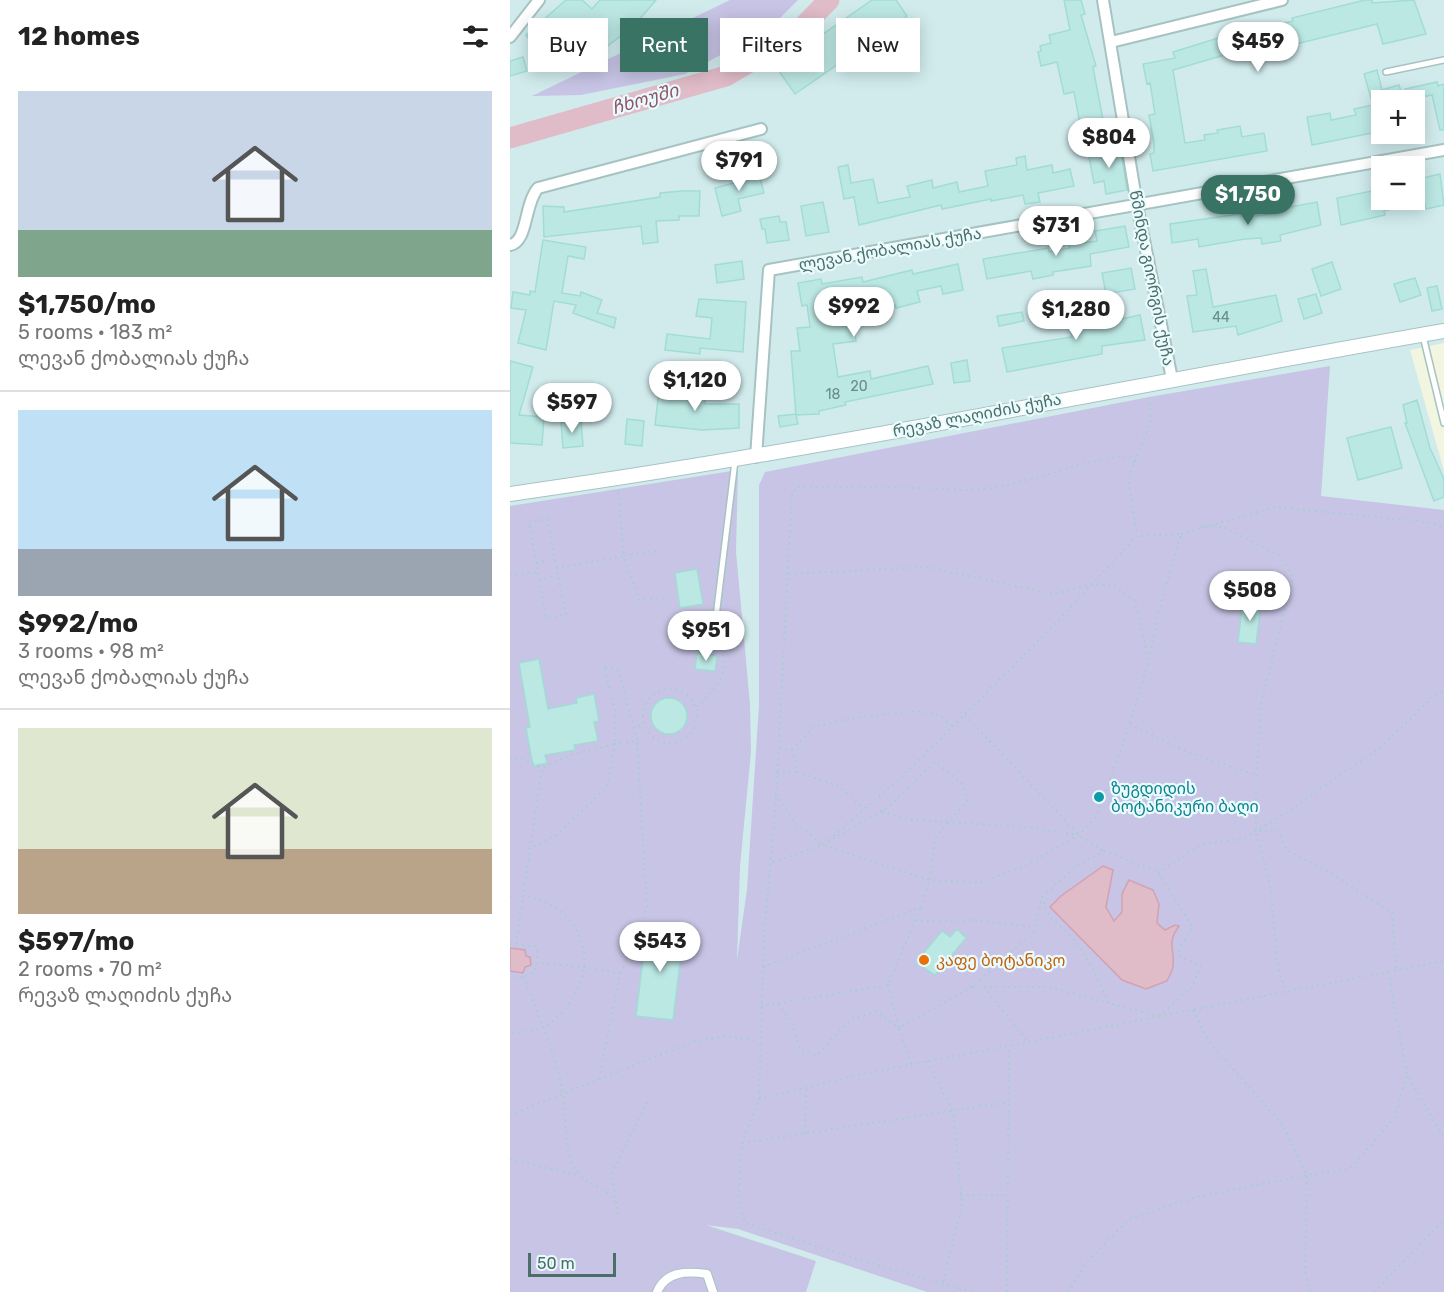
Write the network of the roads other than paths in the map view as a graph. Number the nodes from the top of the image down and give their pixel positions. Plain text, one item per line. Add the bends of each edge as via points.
1 (539, 0) edge
2 (1103, 0) edge
3 (1282, 0) edge
4 (510, 37) edge
5 (1111, 42) junction
6 (1444, 60) edge
7 (1386, 72) dead end
8 (761, 129) dead end
9 (1444, 150) edge
10 (1137, 205) junction
11 (510, 245) edge
12 (1444, 331) edge
13 (1422, 335) junction
14 (1172, 379) junction
15 (1444, 423) edge
16 (756, 457) junction
17 (735, 461) junction
18 (510, 494) edge
19 (715, 626) road end
20 (657, 1292) edge
21 (712, 1292) edge

1 - 4 street
2 - 5 street, წმინდა გიორგის ქუჩა
3 - 5 street
5 - 10 street, წმინდა გიორგის ქუჩა
6 - 7 lane
8 - 11 street via 538,188 530,197 522,238
9 - 10 street, ლევან ქობალიას ქუჩა
10 - 14 street, წმინდა გიორგის ქუჩა
10 - 16 street, ლევან ქობალიას ქუჩა via 769,270
12 - 13 street, რევაზ ლაღიძის ქუჩა
13 - 14 street, რევაზ ლაღიძის ქუჩა
13 - 15 lane
14 - 16 street, რევაზ ლაღიძის ქუჩა
16 - 17 street, რევაზ ლაღიძის ქუჩა
17 - 18 street, რევაზ ლაღიძის ქუჩა
17 - 19 lane
20 - 21 street via 661,1283 685,1271 707,1274

